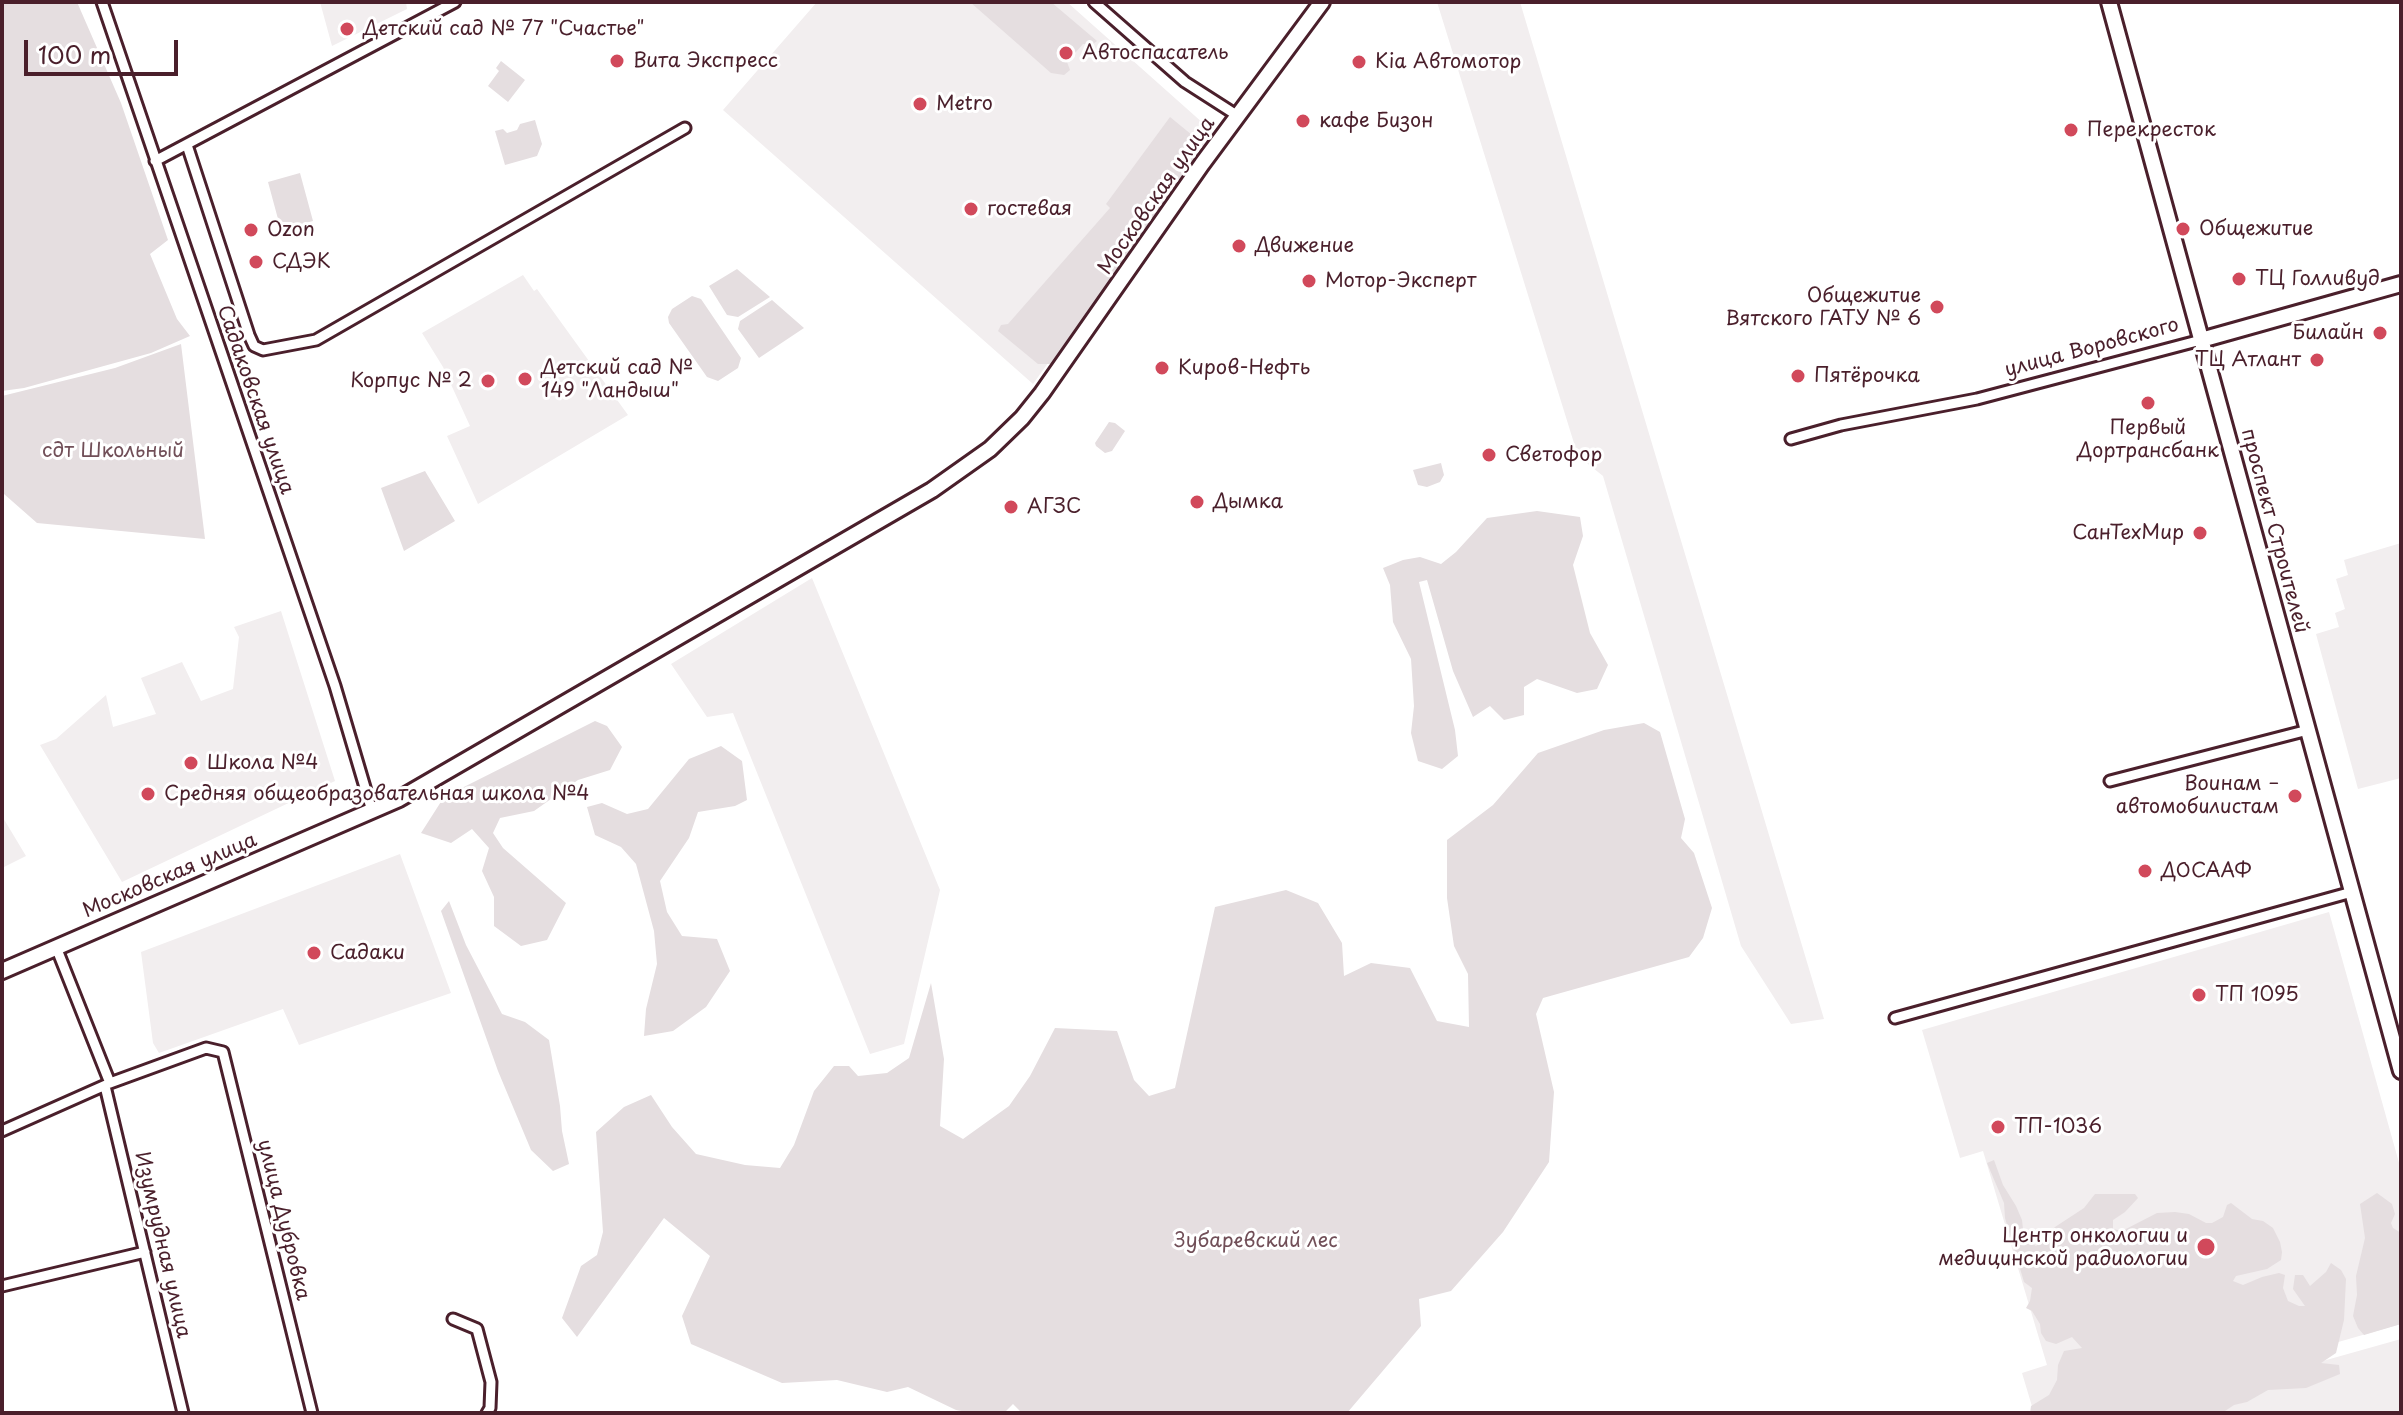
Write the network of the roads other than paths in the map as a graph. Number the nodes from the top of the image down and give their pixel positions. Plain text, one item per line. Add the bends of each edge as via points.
1 (102, 2) edge
2 (455, 2) edge
3 (1094, 2) edge
4 (1322, 2) edge
5 (2109, 2) edge
6 (1238, 116) junction
7 (685, 128) dead end
8 (187, 145) junction
9 (155, 161) junction
10 (2401, 284) edge
11 (2201, 340) junction
12 (1791, 439) dead end
13 (2308, 730) junction
14 (2110, 781) dead end
15 (372, 811) junction
16 (2352, 892) junction
17 (56, 947) junction
18 (2, 971) edge
19 (1895, 1018) dead end
20 (2401, 1071) edge
21 (108, 1084) junction
22 (2, 1131) edge
23 (145, 1252) junction
24 (2, 1286) edge
25 (453, 1319) dead end
26 (183, 1413) edge
27 (312, 1413) edge
28 (487, 1413) edge

1 - 9 street, Садаковская улица
2 - 8 street
3 - 6 street via 1185,82
4 - 6 main road, Московская улица
5 - 11 main road, проспект Строителей
6 - 15 main road, Московская улица via 1071,354 1026,414 990,449 932,490
7 - 8 street via 316,340 263,350 252,343
8 - 9 street
9 - 15 street, Садаковская улица via 327,661
10 - 11 main road, улица Воровского
11 - 12 street, улица Воровского via 1977,399
11 - 13 main road, проспект Строителей
13 - 14 street
13 - 16 main road, проспект Строителей
15 - 17 main road, Московская улица
16 - 19 street
16 - 20 main road, проспект Строителей
17 - 18 main road, Московская улица
17 - 21 street, Изумрудная улица
21 - 22 street
21 - 23 street, Изумрудная улица
21 - 27 street, улица Дубровка via 206,1048 223,1052
23 - 24 street
23 - 26 street, Изумрудная улица
25 - 28 street via 477,1329 491,1382

